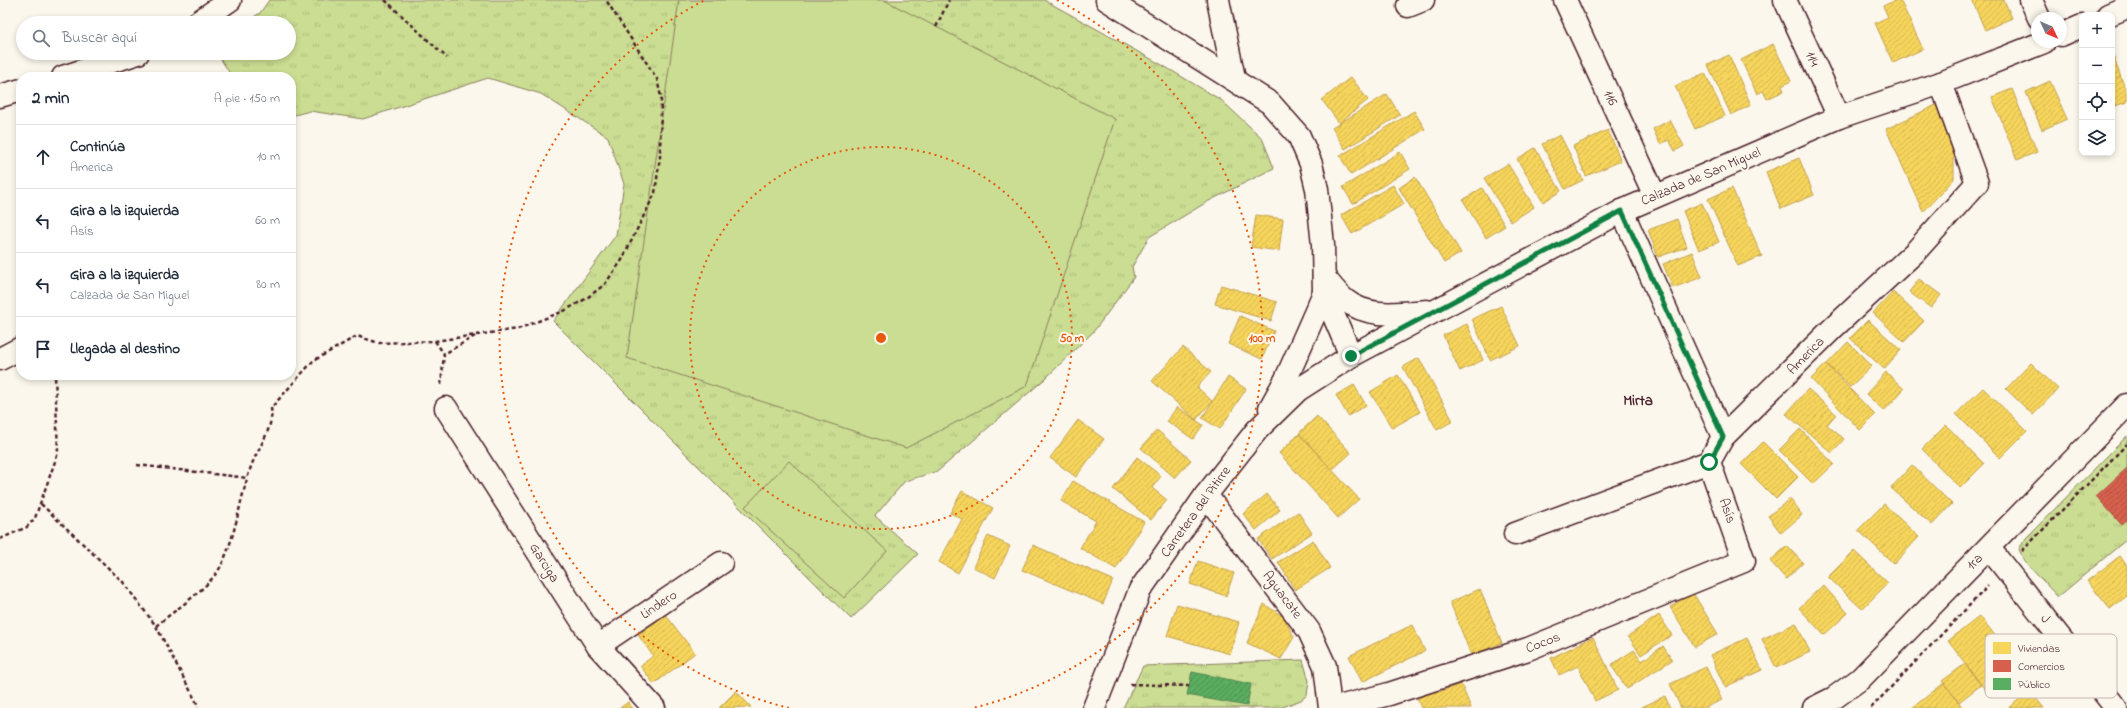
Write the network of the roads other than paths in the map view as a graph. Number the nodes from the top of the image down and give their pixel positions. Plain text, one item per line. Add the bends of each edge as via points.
1 (230, 0) edge
2 (1107, 0) edge
3 (1218, 0) edge
4 (1565, 0) edge
5 (1785, 0) edge
6 (2030, 0) edge
7 (2127, 7) edge
8 (2036, 12) edge
9 (2115, 12) edge
10 (206, 16) edge
11 (2079, 27) edge
12 (2067, 32) edge
13 (2031, 47) edge
14 (116, 60) edge
15 (79, 72) edge
16 (1234, 78) junction
17 (1941, 83) junction
18 (16, 91) edge
19 (0, 96) edge
20 (1839, 117) junction
21 (1655, 196) junction
22 (1622, 211) junction
23 (1324, 285) junction
24 (1435, 310) junction
25 (16, 351) edge
26 (1351, 356) junction
27 (0, 359) edge
28 (2127, 405) edge
29 (446, 408) road end
30 (1257, 430) junction
31 (1723, 437) junction
32 (1709, 462) junction
33 (1206, 495) junction
34 (1515, 534) dead end
35 (1989, 548) junction
36 (1744, 561) joint
37 (720, 564) dead end
38 (2057, 634) edge
39 (598, 646) junction
40 (2108, 698) edge
41 (1838, 703) edge
42 (654, 708) edge
43 (1094, 708) edge
44 (1330, 708) edge
45 (1335, 708) edge
46 (1814, 708) edge
47 (2116, 708) edge

1 - 10 street
2 - 16 street
3 - 16 street
4 - 21 street, 116
5 - 20 street, 114
6 - 8 street
7 - 9 street
11 - 12 street
13 - 17 street, Calzada de San Miguel
14 - 15 street
16 - 23 street via 1270,103 1299,136 1311,164 1317,188
17 - 20 street, Calzada de San Miguel
17 - 31 street, America via 1977,183 1915,252 1833,328
18 - 19 street
20 - 21 street, Calzada de San Miguel
21 - 22 street, Calzada de San Miguel
22 - 24 street, Calzada de San Miguel
22 - 31 street
23 - 24 street via 1359,308 1383,315
23 - 26 street
23 - 30 street via 1286,379
24 - 26 street, Calzada de San Miguel
25 - 27 street
26 - 30 street, Carretera del Pitirre via 1298,390
28 - 35 street, 1ra
29 - 39 street, Garciga
30 - 33 street, Carretera del Pitirre
31 - 32 street, America
32 - 34 street
32 - 36 street, Asís
33 - 43 street, Carretera del Pitirre via 1140,590
33 - 44 street, Aguacate via 1309,631 1325,666
35 - 38 street, J
35 - 41 street, 1ra
36 - 45 street, Cocos via 1528,649 1389,694
37 - 39 street, Lindero
39 - 42 street, Garciga
40 - 47 street, J
41 - 46 street, 1ra

